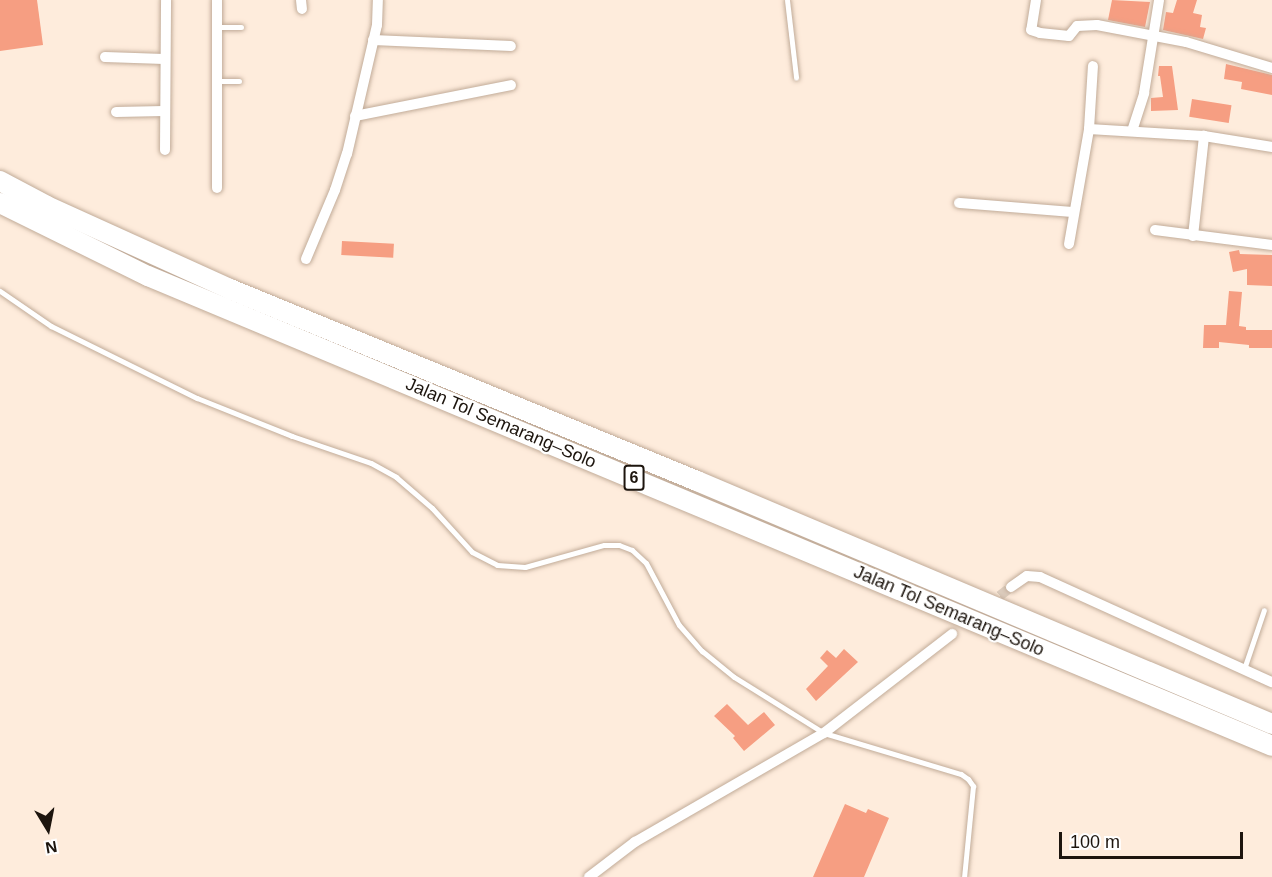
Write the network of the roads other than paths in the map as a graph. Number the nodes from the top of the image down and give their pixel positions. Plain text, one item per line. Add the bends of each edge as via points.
1 (166, 0) edge
2 (217, 0) edge
3 (378, 0) edge
4 (787, 0) edge
5 (1036, 0) edge
6 (1159, 0) edge
7 (217, 27) junction
8 (241, 27) dead end
9 (1152, 36) junction
10 (373, 40) junction
11 (511, 46) dead end
12 (105, 57) dead end
13 (164, 58) junction
14 (1093, 66) dead end
15 (1272, 68) edge
16 (796, 76) dead end
17 (217, 81) junction
18 (239, 81) dead end
19 (512, 85) dead end
20 (164, 111) junction
21 (116, 112) dead end
22 (355, 116) junction
23 (1089, 129) junction
24 (1132, 131) junction
25 (1204, 136) junction
26 (1272, 147) edge
27 (165, 150) dead end
28 (0, 181) edge
29 (217, 188) dead end
30 (0, 203) edge
31 (959, 203) dead end
32 (1074, 212) junction
33 (1155, 230) dead end
34 (1193, 236) junction
35 (1069, 244) dead end
36 (1272, 245) edge
37 (306, 259) dead end
38 (0, 291) edge
39 (1011, 587) tunnel mouth
40 (1264, 610) dead end
41 (952, 634) dead end
42 (1244, 669) junction
43 (1272, 682) edge
44 (1272, 724) edge
45 (824, 733) junction
46 (1272, 746) edge
47 (590, 877) edge
48 (964, 877) edge

1 - 13 street
2 - 7 street
3 - 10 street
4 - 16 lane
5 - 9 street via 1030,30 1069,36 1084,24
6 - 9 street
7 - 8 lane
7 - 17 street
9 - 15 street
9 - 24 street via 1144,93
10 - 11 street
10 - 22 street
12 - 13 street
13 - 20 street
14 - 23 street
17 - 18 lane
17 - 29 street
19 - 22 street
20 - 21 street
20 - 27 street
22 - 37 street via 335,190
23 - 24 street
23 - 32 street
24 - 25 street
25 - 26 street
25 - 34 street
28 - 44 highway, Jalan Tol Semarang–Solo / 6 via 230,289
30 - 46 highway, Jalan Tol Semarang–Solo / 6 via 148,276
31 - 32 street
32 - 35 street
33 - 34 street
34 - 36 street
38 - 45 lane via 51,326 197,398 371,463 396,477 432,508 472,552 496,565 525,567 604,545 632,550 646,563 679,625 702,651 734,677
39 - 42 street via 1027,576 1040,577
40 - 42 lane
41 - 45 street
42 - 43 street
45 - 47 street via 635,842
45 - 48 lane via 968,779 973,786

